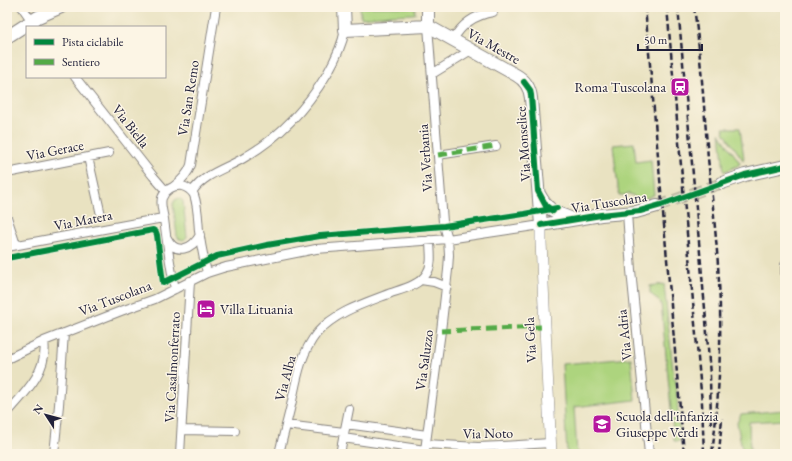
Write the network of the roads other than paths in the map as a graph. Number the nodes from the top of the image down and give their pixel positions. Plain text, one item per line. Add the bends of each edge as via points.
1 (22, 7) edge
2 (61, 7) edge
3 (216, 7) edge
4 (344, 7) edge
5 (428, 7) edge
6 (493, 12) dead end
7 (34, 24) edge
8 (428, 26) junction
9 (26, 28) edge
10 (345, 30) junction
11 (7, 37) edge
12 (453, 40) junction
13 (470, 50) junction
14 (432, 74) junction
15 (76, 78) edge
16 (524, 82) joint
17 (496, 146) dead end
18 (109, 152) dead end
19 (438, 155) junction
20 (88, 157) junction
21 (785, 166) edge
22 (7, 173) edge
23 (722, 182) tunnel mouth
24 (170, 189) junction
25 (538, 191) junction
26 (192, 192) junction
27 (657, 206) tunnel mouth
28 (627, 213) junction
29 (101, 215) dead end
30 (7, 217) edge
31 (163, 218) junction
32 (574, 219) junction
33 (541, 225) junction
34 (166, 235) junction
35 (200, 235) junction
36 (448, 239) junction
37 (430, 240) junction
38 (16, 245) junction
39 (7, 247) edge
40 (207, 274) junction
41 (421, 280) junction
42 (190, 281) junction
43 (447, 288) junction
44 (175, 289) junction
45 (64, 333) junction
46 (44, 341) junction
47 (7, 359) edge
48 (349, 409) dead end
49 (7, 413) edge
50 (286, 425) junction
51 (182, 430) junction
52 (235, 431) dead end
53 (345, 431) junction
54 (427, 435) junction
55 (550, 448) edge
56 (425, 449) edge
57 (54, 454) edge
58 (180, 454) edge
59 (279, 454) edge
60 (340, 454) edge
61 (648, 454) edge

1 - 7 street
2 - 7 main road
3 - 24 street, Via San Remo via 191,165 186,175
4 - 10 main road
5 - 8 main road
6 - 12 street via 473,18 458,31
8 - 10 main road
8 - 12 main road, Via Mestre
8 - 14 street, Via Verbania
9 - 11 main road
10 - 26 street via 332,64 318,87 288,125 264,146 208,176
12 - 13 main road, Via Mestre
13 - 14 street
13 - 16 main road, Via Mestre
14 - 19 street, Via Verbania
15 - 24 street, Via Biella via 153,176
16 - 25 main road, Via Monselice via 531,95
17 - 19 street
18 - 20 street, Via Gerace
19 - 36 street, Via Verbania via 443,222
20 - 22 street, Via Gerace
20 - 29 street
21 - 23 main road
24 - 26 street via 182,186
24 - 31 street via 162,200
25 - 32 main road via 550,209
25 - 33 main road, Via Monselice
26 - 35 street via 196,201
27 - 28 main road, Via Tuscolana
28 - 32 main road, Via Tuscolana
28 - 61 street, Via Adria
30 - 38 street
31 - 34 street
31 - 38 street, Via Matera
32 - 33 main road, Via Tuscolana
33 - 36 street, Via Tuscolana
33 - 55 street, Via Gela
34 - 35 street via 170,243 179,249 188,248
34 - 44 street
35 - 40 street
36 - 37 street, Via Tuscolana
36 - 43 street, Via Verbania
37 - 40 street, Via Tuscolana via 316,249 226,267
37 - 41 street via 430,264
38 - 39 street, Via Matera
40 - 42 street, Via Tuscolana
41 - 43 street
41 - 50 street, Via Alba via 349,310 320,330 300,364
42 - 44 street, Via Tuscolana
42 - 51 street, Via Casalmonferrato
43 - 54 street, Via Saluzzo
44 - 45 street, Via Tuscolana
45 - 46 street, Via Tuscolana
45 - 57 street
46 - 47 street, Via Tuscolana
46 - 49 street via 45,352 37,376
48 - 53 street
50 - 53 street
50 - 59 street, Via Alba
51 - 52 street
51 - 58 street, Via Casalmonferrato
53 - 54 street
53 - 56 street, Via Noto
53 - 60 street
54 - 56 street, Via Saluzzo
55 - 56 street, Via Noto via 509,446

